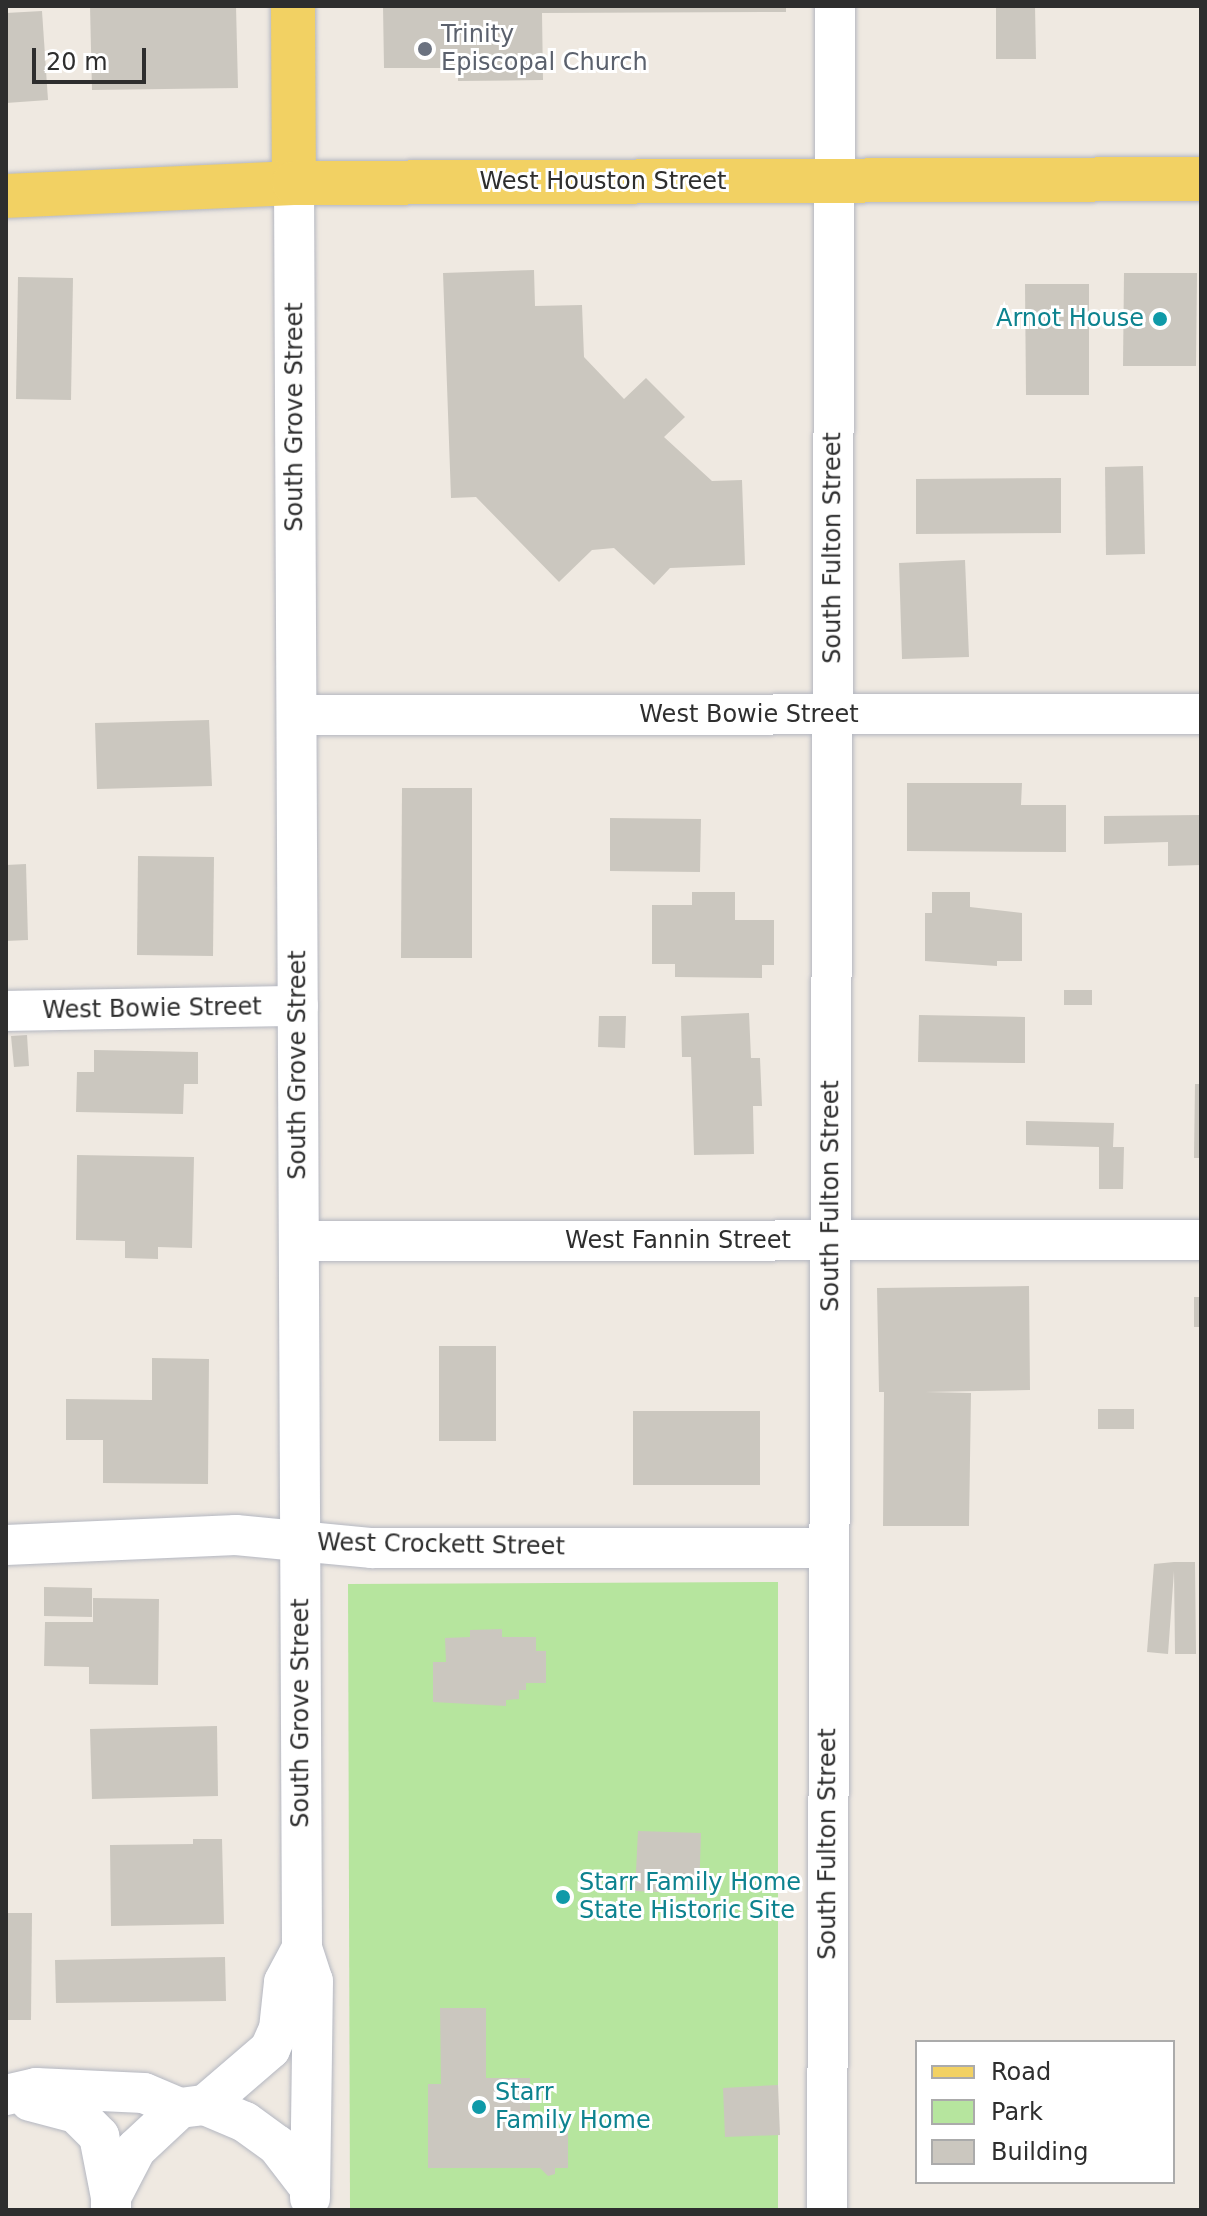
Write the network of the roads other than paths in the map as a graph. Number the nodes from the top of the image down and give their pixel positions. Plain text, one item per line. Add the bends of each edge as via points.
1 (293, 6) edge
2 (835, 6) edge
3 (1201, 179) edge
4 (834, 181) junction
5 (294, 183) junction
6 (6, 196) edge
7 (1201, 714) edge
8 (297, 715) junction
9 (833, 715) junction
10 (298, 1006) junction
11 (6, 1011) edge
12 (830, 1240) junction
13 (1201, 1240) edge
14 (299, 1241) junction
15 (301, 1542) junction
16 (6, 1545) edge
17 (829, 1548) junction
18 (302, 1948) junction
19 (6, 2096) edge
20 (192, 2106) junction
21 (310, 2199) edge
22 (111, 2204) edge
23 (827, 2210) edge

1 - 5 main road
2 - 4 street, South Fulton Street
3 - 4 main road, West Houston Street
4 - 5 main road, West Houston Street
4 - 9 street, South Fulton Street
5 - 6 main road, West Houston Street
5 - 8 street, South Grove Street
7 - 9 street, West Bowie Street
8 - 9 street, West Bowie Street
8 - 10 street, South Grove Street
9 - 12 street, South Fulton Street
10 - 11 street, West Bowie Street
10 - 14 street, South Grove Street
12 - 13 street, West Fannin Street
12 - 14 street, West Fannin Street
12 - 17 street, South Fulton Street
14 - 15 street, South Grove Street
15 - 16 street, West Crockett Street via 236,1535
15 - 17 street, West Crockett Street via 372,1548
15 - 18 street, South Grove Street
17 - 23 street, South Fulton Street
18 - 20 street, South Grove Street via 284,1982 279,2029 270,2049
18 - 21 street, South Grove Street via 313,1981
19 - 20 street via 36,2088 144,2093
19 - 22 street via 61,2107 88,2124 104,2149
20 - 21 street via 263,2134
20 - 22 street, South Grove Street via 136,2149

